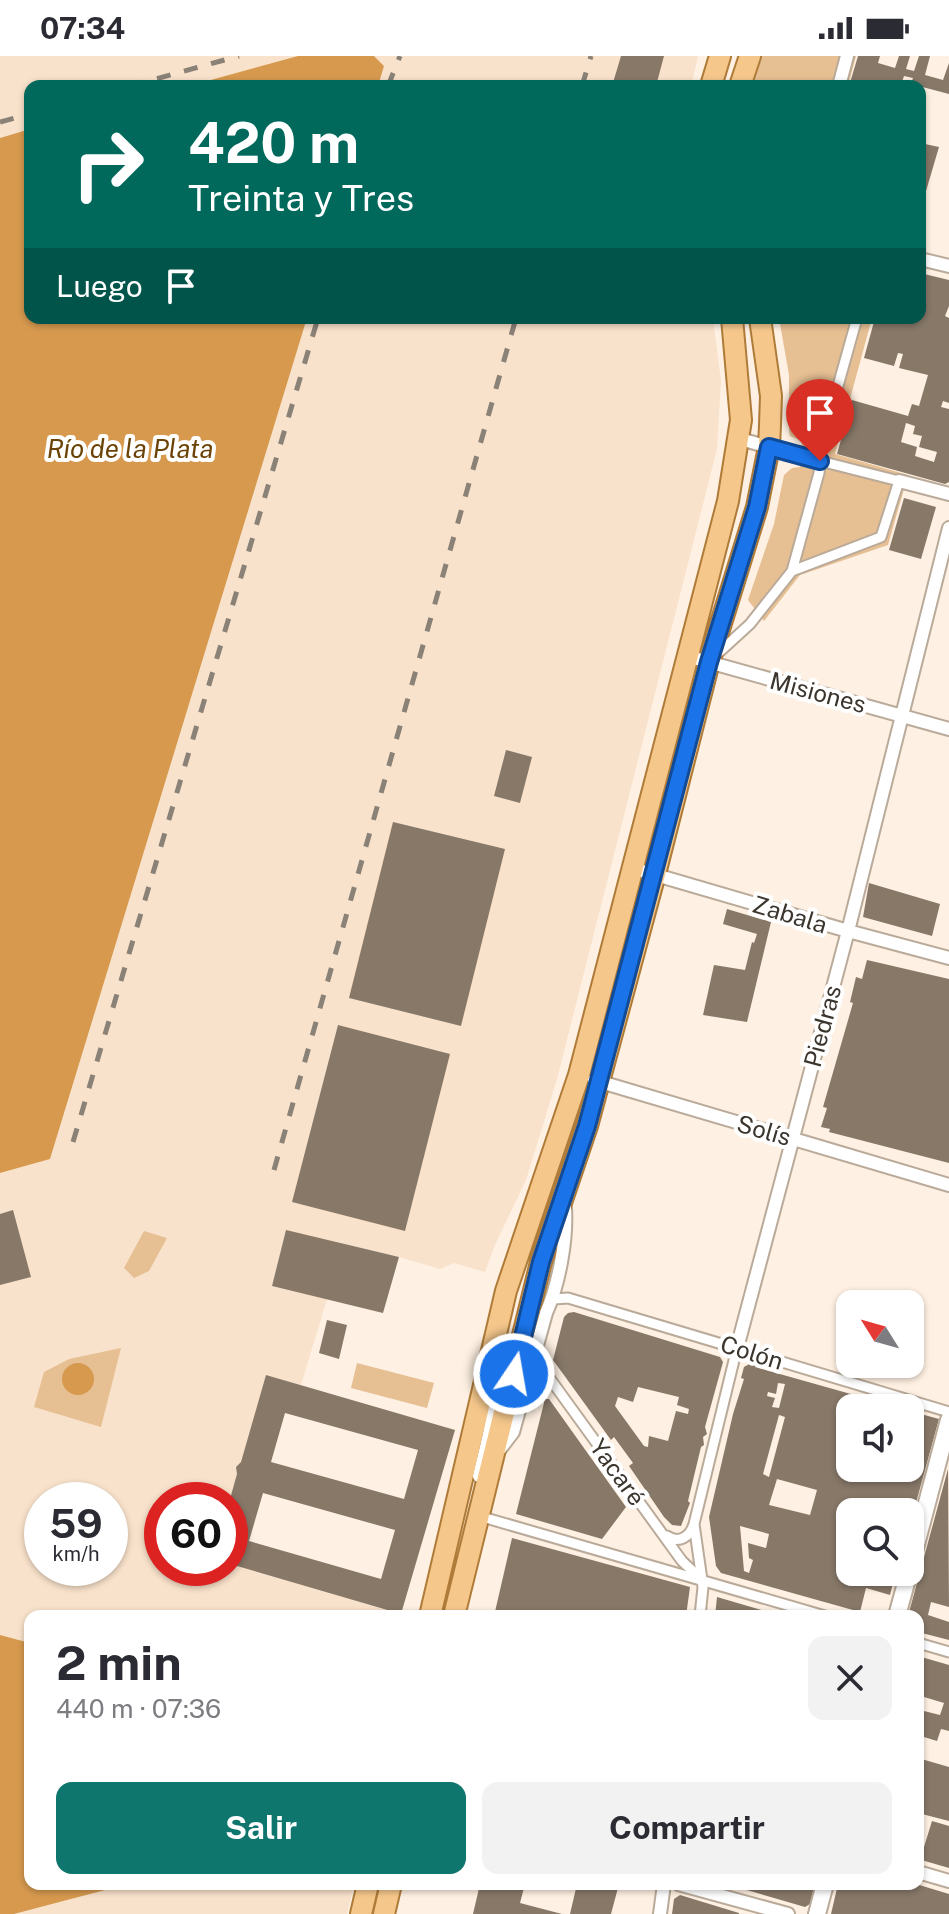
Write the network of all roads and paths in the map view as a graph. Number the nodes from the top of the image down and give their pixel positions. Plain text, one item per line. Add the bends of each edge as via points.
1 (720, 56) edge
2 (750, 56) edge
3 (847, 56) edge
4 (713, 80) edge
5 (742, 80) edge
6 (841, 80) edge
7 (926, 260) edge
8 (949, 266) edge
9 (733, 324) edge
10 (761, 324) edge
11 (855, 324) edge
12 (740, 439) junction
13 (769, 447) junction
14 (820, 461) junction
15 (899, 481) junction
16 (949, 494) edge
17 (949, 528) edge
18 (792, 571) junction
19 (687, 656) junction
20 (709, 662) junction
21 (902, 715) junction
22 (949, 729) edge
23 (632, 868) junction
24 (655, 874) junction
25 (848, 931) junction
26 (949, 958) edge
27 (589, 1078) junction
28 (792, 1138) junction
29 (949, 1185) edge
30 (563, 1193) junction
31 (554, 1299) junction
32 (737, 1348) junction
33 (526, 1361) junction
34 (486, 1377) junction
35 (949, 1412) edge
36 (949, 1420) edge
37 (924, 1514) edge
38 (479, 1516) junction
39 (694, 1524) junction
40 (660, 1529) junction
41 (468, 1559) junction
42 (703, 1581) junction
43 (905, 1586) edge
44 (431, 1610) edge
45 (455, 1610) edge
46 (701, 1610) edge
47 (804, 1610) edge
48 (899, 1610) edge
49 (924, 1645) edge
50 (949, 1652) edge
51 (924, 1874) edge
52 (949, 1881) edge
53 (367, 1890) edge
54 (390, 1890) edge
55 (663, 1890) edge
56 (700, 1890) edge
57 (823, 1890) edge
58 (361, 1914) edge
59 (384, 1914) edge
60 (660, 1914) edge
61 (788, 1914) edge
62 (817, 1914) edge

1 - 4 main road
2 - 5 main road
3 - 6 street
7 - 8 street
9 - 12 main road
10 - 13 main road via 771,396
11 - 14 street
12 - 13 street
12 - 19 main road
13 - 14 street
13 - 20 main road via 757,507
14 - 15 street
14 - 18 street
15 - 16 street
15 - 18 street via 881,537
17 - 21 street, Piedras
18 - 20 street via 750,624
19 - 20 street, Misiones
19 - 23 main road
20 - 21 street, Misiones
20 - 24 main road
21 - 22 street, Misiones
21 - 25 street, Piedras
23 - 24 street, Zabala
23 - 27 main road
24 - 25 street, Zabala
24 - 27 main road
25 - 26 street, Zabala
25 - 28 street, Piedras
27 - 28 street, Solís
27 - 30 main road via 587,1126
27 - 34 main road via 562,1132 510,1276
28 - 29 street, Solís
28 - 32 street, Piedras
30 - 31 street via 566,1233
30 - 33 main road via 541,1262
31 - 32 street, Colón via 568,1298
31 - 33 street
32 - 35 street, Colón
32 - 39 street, Piedras
33 - 34 street
33 - 38 main road
33 - 40 street, Yacaré via 548,1376
34 - 41 street via 494,1401 466,1540
34 - 44 main road
36 - 37 street
38 - 41 main road
38 - 42 street
39 - 40 street via 682,1539 670,1538
39 - 42 street, Piedras
40 - 42 street, Yacaré
41 - 45 main road
42 - 46 street, Piedras
42 - 47 street
43 - 48 street
49 - 50 street
51 - 52 street
53 - 58 main road
54 - 59 main road
55 - 60 street
56 - 61 street
57 - 62 street

